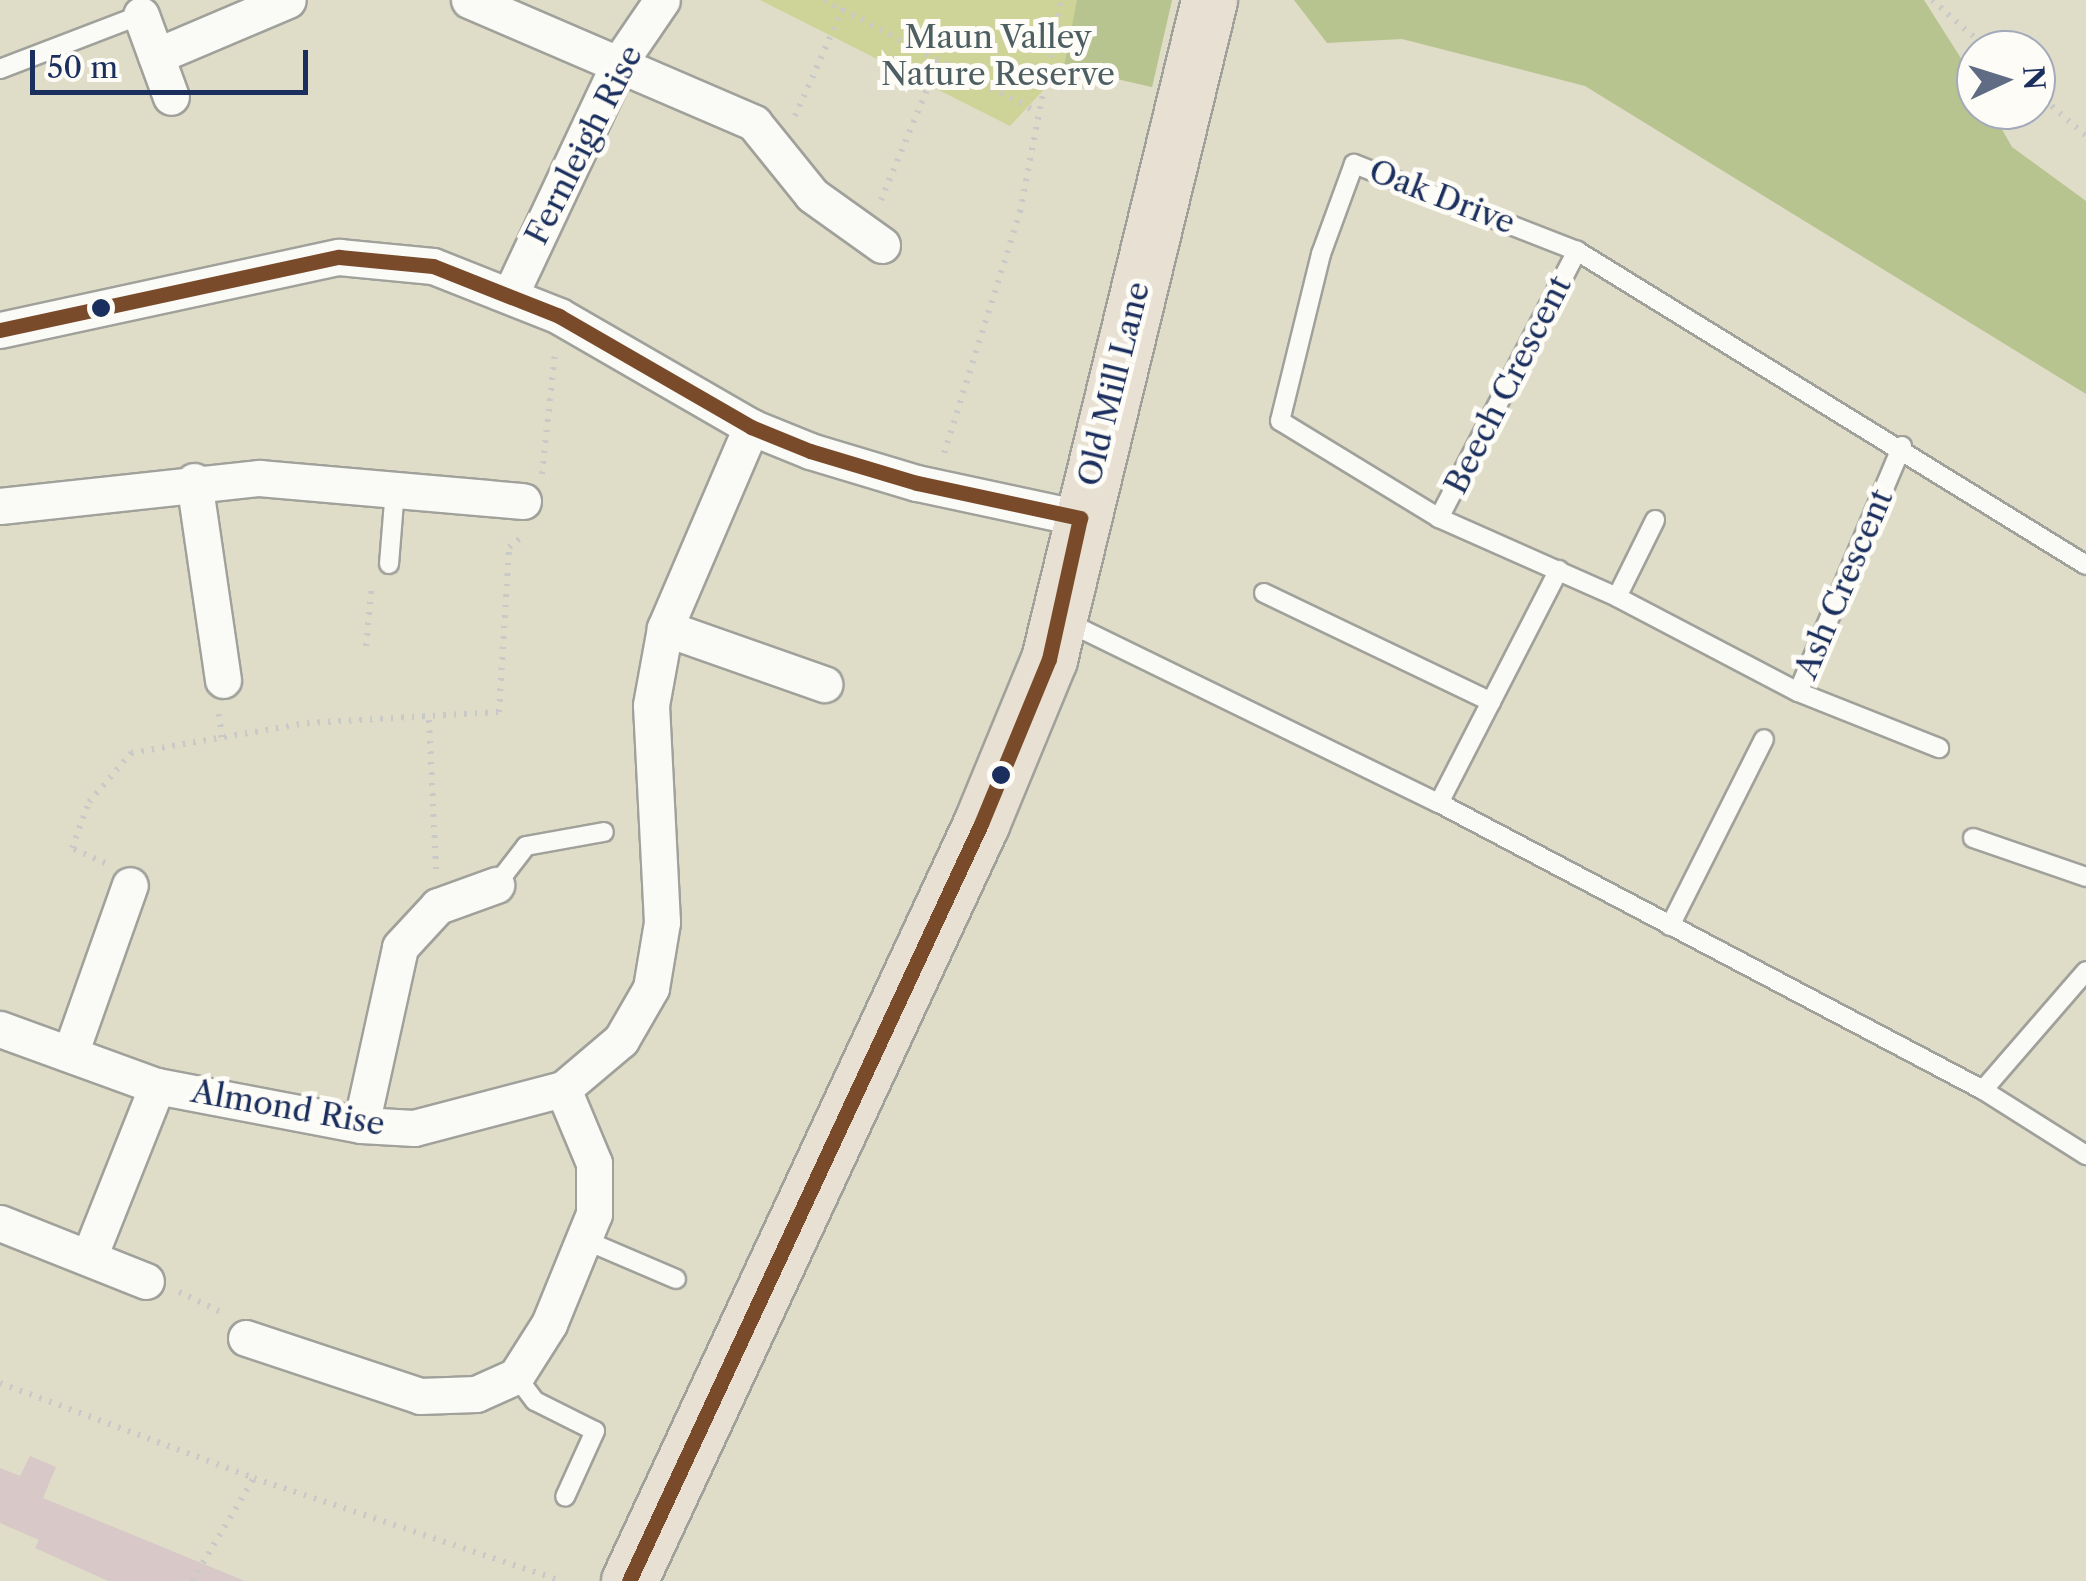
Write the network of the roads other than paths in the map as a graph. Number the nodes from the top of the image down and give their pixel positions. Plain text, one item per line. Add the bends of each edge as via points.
1 (288, 0) edge
2 (469, 0) edge
3 (662, 0) edge
4 (1208, 0) edge
5 (141, 16) joint
6 (156, 56) junction
7 (619, 63) junction
8 (0, 69) edge
9 (172, 97) dead end
10 (882, 245) dead end
11 (1576, 251) junction
12 (511, 293) junction
13 (0, 330) edge
14 (751, 427) junction
15 (1902, 446) junction
16 (194, 480) junction
17 (394, 490) junction
18 (533, 503) road end
19 (0, 506) edge
20 (1080, 518) junction
21 (1439, 518) junction
22 (1655, 520) dead end
23 (389, 564) road end
24 (2086, 565) edge
25 (1559, 570) junction
26 (1264, 594) dead end
27 (1618, 597) junction
28 (1059, 618) junction
29 (665, 628) junction
30 (223, 680) dead end
31 (824, 684) dead end
32 (1798, 692) junction
33 (1490, 702) junction
34 (1764, 739) dead end
35 (1939, 748) dead end
36 (1439, 804) junction
37 (604, 832) dead end
38 (1973, 838) dead end
39 (2086, 877) edge
40 (496, 885) joint
41 (126, 895) road end
42 (1670, 926) junction
43 (2086, 971) edge
44 (0, 1029) edge
45 (70, 1054) junction
46 (157, 1086) junction
47 (563, 1088) junction
48 (1983, 1090) junction
49 (361, 1125) junction
50 (2086, 1155) edge
51 (0, 1223) edge
52 (585, 1240) junction
53 (89, 1257) junction
54 (676, 1280) dead end
55 (155, 1284) road end
56 (246, 1338) dead end
57 (516, 1376) junction
58 (564, 1497) dead end
59 (629, 1581) edge

1 - 6 street
2 - 7 street
3 - 7 street, Fernleigh Rise
4 - 20 main road, Old Mill Lane
5 - 6 street
5 - 8 lane
6 - 9 street
7 - 10 street via 754,124 812,195
7 - 12 street, Fernleigh Rise
11 - 15 lane, Oak Drive
11 - 21 lane, Beech Crescent
11 - 21 lane, Oak Drive via 1354,164 1321,254 1280,422
12 - 13 street via 433,266 339,258
12 - 14 street
14 - 20 street via 934,486
14 - 29 street, Almond Rise
15 - 24 lane, Oak Drive
15 - 32 lane, Ash Crescent
16 - 17 street via 259,478
16 - 19 street
16 - 30 street
17 - 18 street
17 - 23 lane
20 - 28 main road, Old Mill Lane
21 - 25 lane, Oak Drive
22 - 27 lane
25 - 27 lane, Oak Drive
25 - 33 lane
26 - 33 lane
27 - 32 lane, Oak Drive
28 - 36 lane
28 - 59 main road, Old Mill Lane via 1049,659 981,824
29 - 31 street
29 - 47 street, Almond Rise via 651,706 662,922 651,988 622,1040
32 - 35 lane, Ash Crescent
33 - 36 lane
34 - 42 lane
36 - 42 lane
37 - 40 lane via 526,846
38 - 39 lane
40 - 49 street via 438,906 400,947
41 - 45 street
42 - 48 lane
43 - 48 lane
44 - 45 street, Almond Rise
45 - 46 street, Almond Rise
46 - 49 street, Almond Rise
46 - 53 street
47 - 49 street, Almond Rise via 414,1128
47 - 52 street via 594,1163 594,1214
48 - 50 lane
51 - 53 street
52 - 54 lane
52 - 57 street via 549,1324
53 - 55 street
56 - 57 street via 420,1396 476,1394
57 - 58 lane via 535,1401 595,1431

